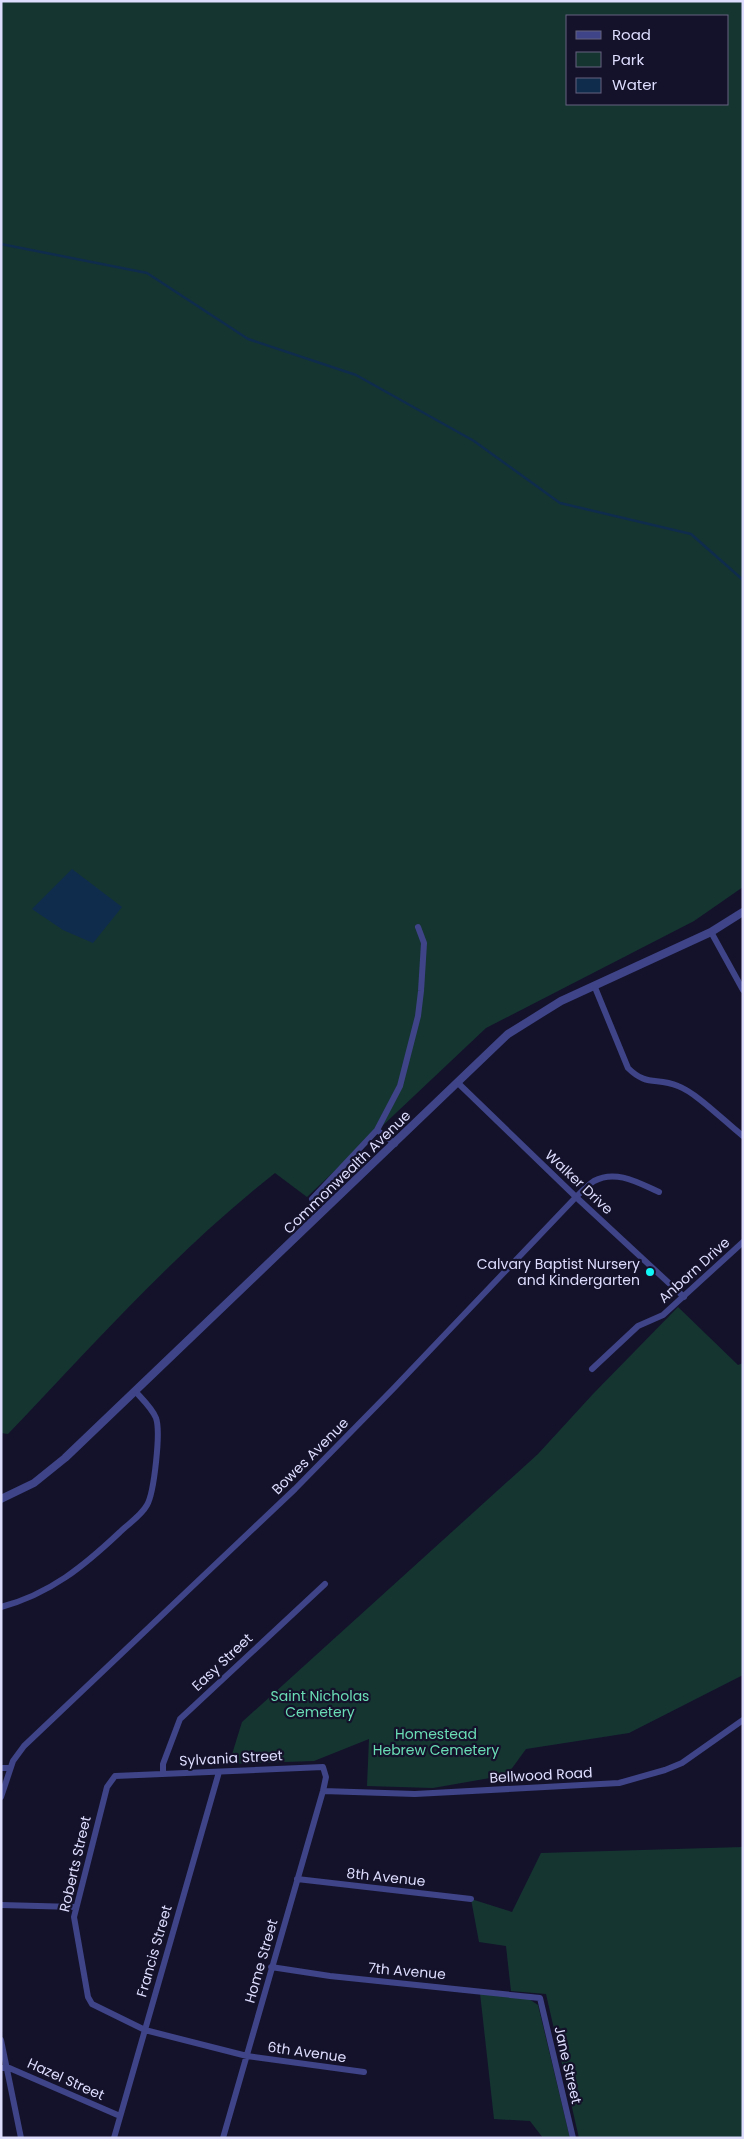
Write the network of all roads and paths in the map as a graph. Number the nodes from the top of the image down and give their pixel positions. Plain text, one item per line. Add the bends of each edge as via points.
1 (743, 912) edge
2 (418, 927) dead end
3 (711, 932) junction
4 (594, 985) junction
5 (743, 990) edge
6 (458, 1084) junction
7 (377, 1130) junction
8 (743, 1136) edge
9 (395, 1144) junction
10 (659, 1192) dead end
11 (576, 1197) junction
12 (312, 1198) dead end
13 (743, 1242) edge
14 (684, 1297) junction
15 (592, 1369) dead end
16 (135, 1391) junction
17 (1, 1499) edge
18 (325, 1584) dead end
19 (1, 1607) edge
20 (743, 1720) edge
21 (1, 1768) edge
22 (10, 1768) junction
23 (219, 1772) junction
24 (163, 1774) junction
25 (115, 1776) joint
26 (323, 1791) junction
27 (1, 1797) edge
28 (297, 1879) junction
29 (471, 1899) dead end
30 (1, 1905) edge
31 (75, 1907) junction
32 (271, 1967) junction
33 (540, 1998) joint
34 (145, 2030) junction
35 (1, 2040) edge
36 (247, 2056) junction
37 (4, 2068) edge
38 (364, 2072) dead end
39 (120, 2116) junction
40 (21, 2138) edge
41 (114, 2138) edge
42 (223, 2138) edge
43 (573, 2138) edge

1 - 3 street, Commonwealth Avenue
2 - 7 street via 424,943 418,1016 400,1086
3 - 4 street, Commonwealth Avenue
3 - 5 street
4 - 6 street, Commonwealth Avenue via 508,1034
4 - 8 street via 628,1068 647,1081 678,1086 690,1093
6 - 9 street, Commonwealth Avenue
6 - 11 street, Walker Drive
7 - 9 street
7 - 12 street
9 - 16 street, Commonwealth Avenue
10 - 11 street, Bowes Avenue via 626,1177 611,1177 594,1181
11 - 14 street, Walker Drive
11 - 22 street, Bowes Avenue via 302,1482 24,1746
13 - 14 street, Anborn Drive
14 - 15 street, Anborn Drive via 663,1315 638,1326
16 - 17 street, Commonwealth Avenue via 48,1473
16 - 19 street via 153,1412 158,1426 154,1478 148,1504 66,1579 34,1596
18 - 24 street, Easy Street via 180,1719 163,1764
20 - 26 street, Bellwood Road via 682,1762 619,1783 415,1794
21 - 22 street
22 - 27 street, Bowes Avenue
23 - 24 street, Sylvania Street
23 - 26 street, Sylvania Street via 323,1767 326,1777
23 - 34 street, Francis Street
24 - 25 street, Sylvania Street
25 - 31 street, Roberts Street via 107,1787
26 - 28 street, Home Street
28 - 29 street, 8th Avenue
28 - 32 street, Home Street
30 - 31 street
31 - 34 street, Roberts Street via 75,1925 89,2001
32 - 33 street, 7th Avenue
32 - 36 street, Home Street
33 - 43 street, Jane Street
34 - 36 street, Roberts Street
34 - 39 street, Francis Street
35 - 37 street
36 - 38 street, 6th Avenue
36 - 42 street, Home Street
37 - 39 street, Hazel Street
37 - 40 street
39 - 41 street, Francis Street

